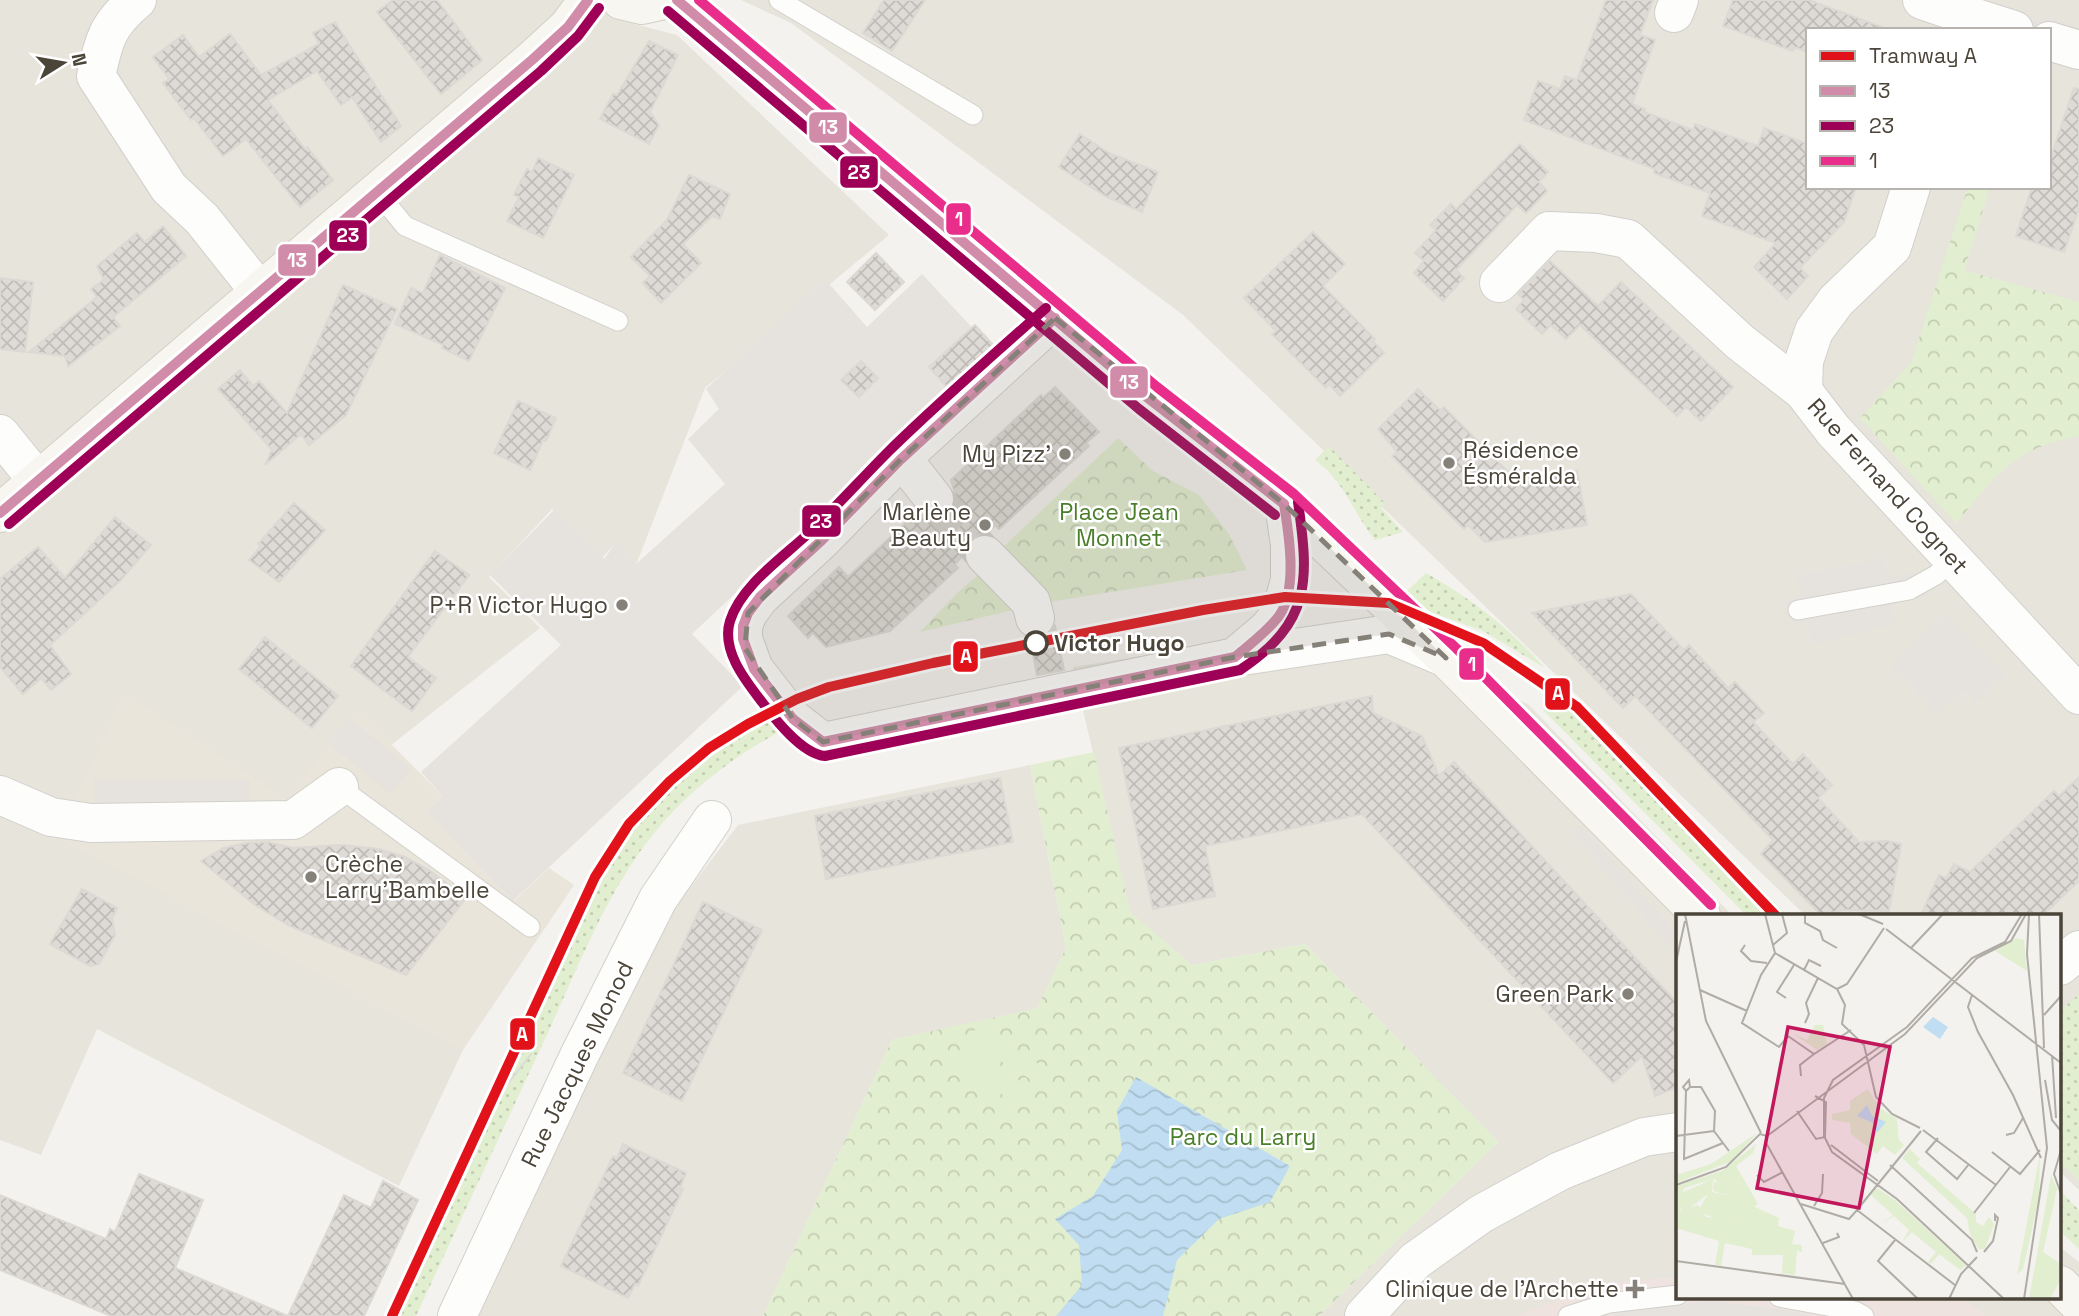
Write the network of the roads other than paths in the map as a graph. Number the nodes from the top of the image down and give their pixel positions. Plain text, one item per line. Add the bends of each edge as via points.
1 (137, 0) edge
2 (588, 0) edge
3 (621, 0) edge
4 (665, 0) edge
5 (677, 0) edge
6 (779, 0) edge
7 (1947, 14) edge
8 (2006, 28) edge
9 (2051, 42) edge
10 (2079, 51) edge
11 (973, 115) dead end
12 (1910, 189) edge
13 (378, 193) junction
14 (1499, 283) dead end
15 (260, 292) junction
16 (1055, 318) junction
17 (618, 321) dead end
18 (1803, 391) junction
19 (0, 434) edge
20 (38, 481) junction
21 (1284, 504) junction
22 (0, 513) edge
23 (985, 555) tunnel mouth
24 (1953, 560) junction
25 (1798, 610) dead end
26 (1035, 618) dead end
27 (1234, 657) junction
28 (1446, 658) junction
29 (2079, 695) edge
30 (339, 787) joint
31 (0, 795) edge
32 (712, 820) dead end
33 (1700, 914) edge
34 (530, 927) dead end
35 (2079, 950) edge
36 (2062, 964) edge
37 (1676, 1132) edge
38 (2062, 1287) edge
39 (1676, 1295) edge
40 (1784, 1298) edge
41 (2079, 1304) edge
42 (457, 1316) edge
43 (1364, 1316) edge
44 (1568, 1316) edge
45 (1864, 1316) edge

1 - 15 street via 121,13 105,37 96,76 169,188 202,219
2 - 13 main road via 568,27
3 - 4 main road via 642,5
5 - 16 main road
6 - 11 lane
7 - 8 street
9 - 10 street
12 - 18 street, Rue Fernand Cognet via 1892,247 1836,301 1814,331 1804,361
13 - 15 main road
13 - 17 lane via 405,226
14 - 18 street via 1549,231 1628,239 1740,342
15 - 20 main road
16 - 21 main road
16 - 27 street via 760,597 743,626 745,648 754,668 793,719 823,742
18 - 24 street, Rue Fernand Cognet
19 - 20 street
20 - 22 main road
21 - 27 street via 1290,580 1281,613
21 - 28 main road
23 - 26 street via 1031,602
24 - 25 lane via 1909,590
24 - 29 street, Rue Fernand Cognet
27 - 28 street via 1389,634
28 - 33 main road
30 - 31 street via 293,820 91,823 51,817
30 - 34 lane
32 - 42 street, Rue Jacques Monod via 658,898
35 - 36 street
37 - 43 street via 1644,1137 1560,1171 1481,1214 1415,1261
38 - 41 main road
39 - 44 lane via 1609,1303
40 - 45 lane

